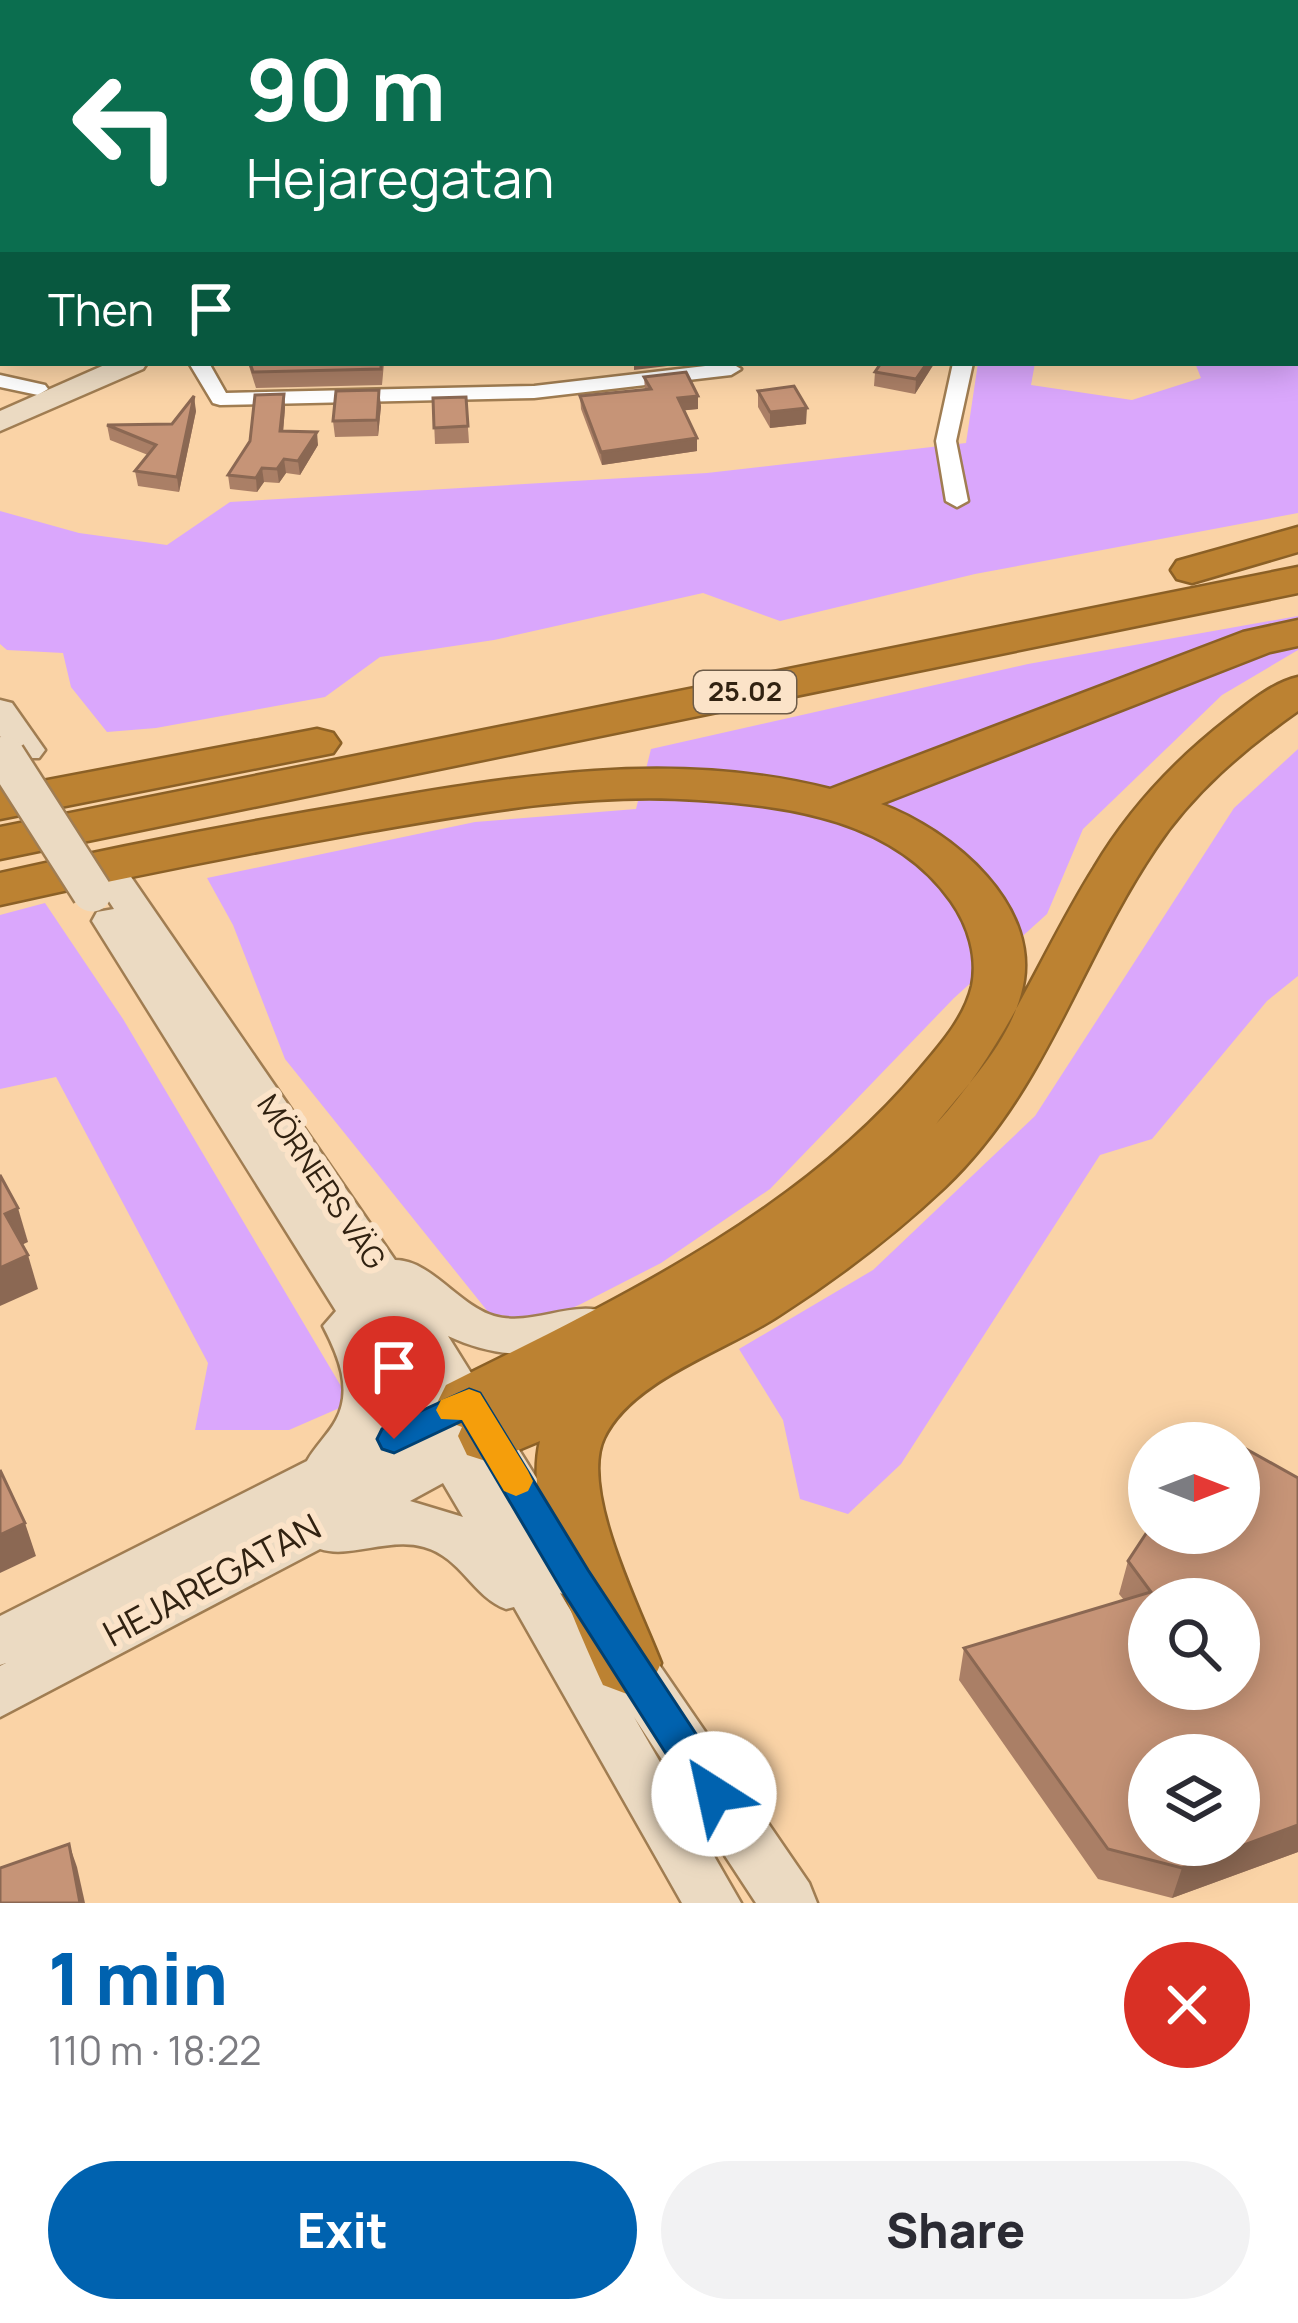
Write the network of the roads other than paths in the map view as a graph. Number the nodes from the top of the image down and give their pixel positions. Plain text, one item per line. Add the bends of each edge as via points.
1 (126, 366) edge
2 (201, 366) edge
3 (963, 366) edge
4 (731, 369) dead end
5 (0, 381) edge
6 (38, 389) dead end
7 (5, 415) edge
8 (958, 501) dead end
9 (1298, 539) edge
10 (1298, 548) edge
11 (1192, 569) junction
12 (1298, 580) edge
13 (1298, 633) edge
14 (1298, 690) edge
15 (0, 710) edge
16 (286, 749) junction
17 (8, 758) edge
18 (0, 804) edge
19 (833, 805) junction
20 (0, 843) edge
21 (0, 889) edge
22 (346, 1252) junction
23 (645, 1306) junction
24 (611, 1381) junction
25 (460, 1428) junction
26 (319, 1478) junction
27 (217, 1577) junction
28 (0, 1642) edge
29 (602, 1665) junction
30 (0, 1693) edge
31 (713, 1903) edge
32 (789, 1903) edge

1 - 7 main road
2 - 4 street via 220,399 534,392
3 - 8 street via 946,441
5 - 6 street
9 - 11 highway
10 - 11 highway, 25.02
11 - 16 highway, 25.02
12 - 20 highway, 25.02
13 - 19 highway via 1258,641
14 - 24 highway via 1203,761 1158,812 1019,1055 930,1167 809,1270
15 - 17 main road, MÖRNERS VÄG
16 - 17 highway
16 - 18 highway, 25.02
17 - 22 main road, MÖRNERS VÄG, bridge
19 - 21 highway via 694,785 610,785 232,839
19 - 23 highway via 927,846 965,880 997,937 999,978 985,1021 906,1120 829,1192
22 - 23 main road via 452,1319 503,1338 555,1336
22 - 25 main road, MÖRNERS VÄG
22 - 26 main road via 318,1277 362,1355 369,1386 350,1443
23 - 25 highway
24 - 25 highway
24 - 29 highway via 568,1449
25 - 26 main road, HEJAREGATAN
25 - 27 main road, HEJAREGATAN
25 - 29 main road, MÖRNERS VÄG
26 - 28 main road, HEJAREGATAN
27 - 29 main road via 355,1526 423,1526 472,1544 552,1661
27 - 30 main road, HEJAREGATAN
29 - 31 main road, MÖRNERS VÄG
29 - 32 main road, MÖRNERS VÄG

